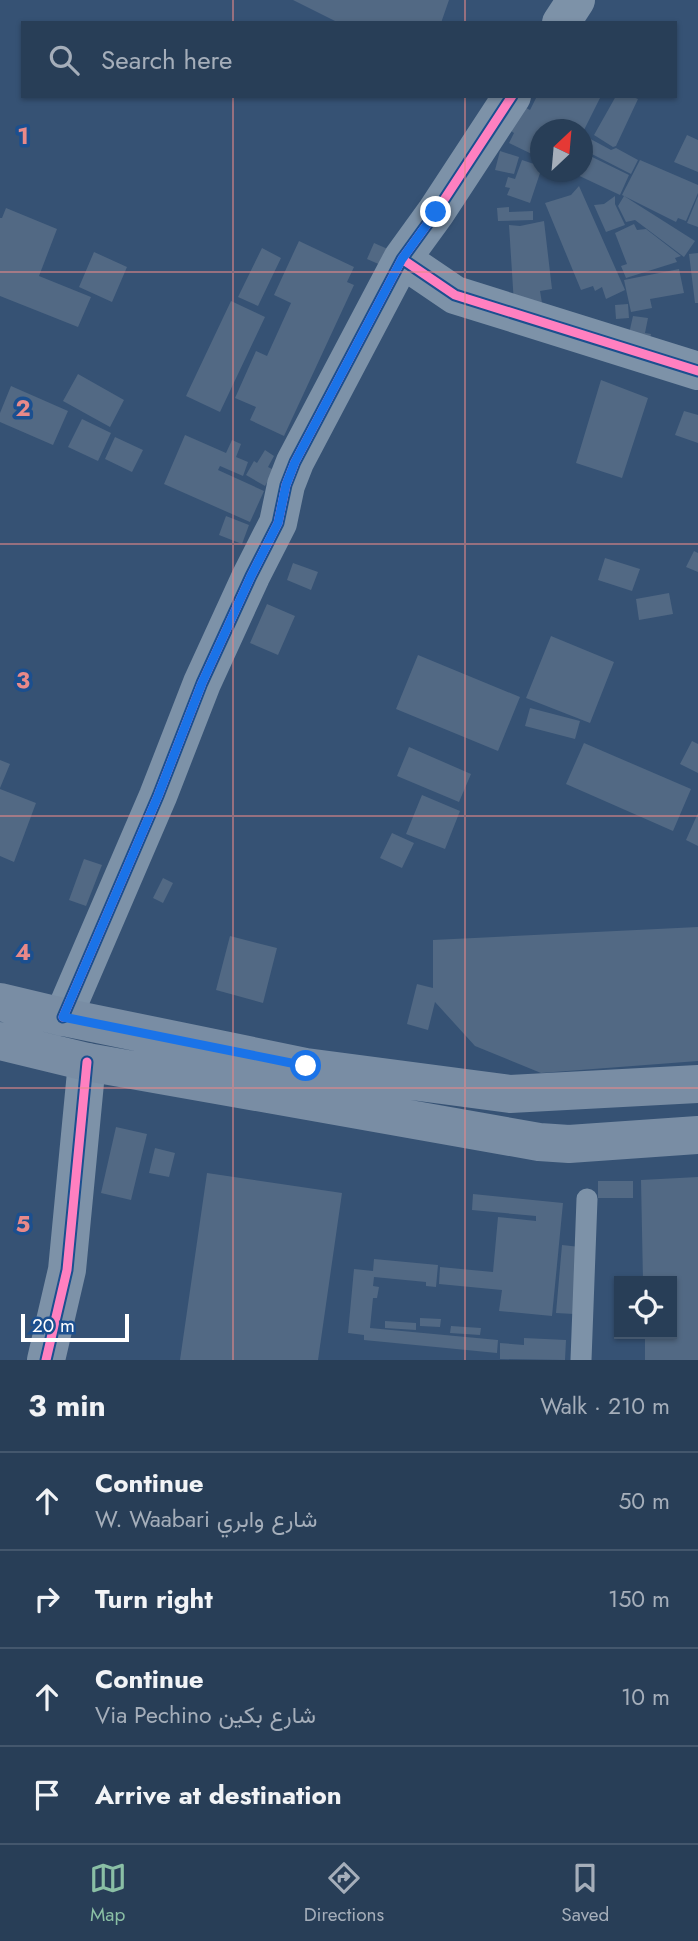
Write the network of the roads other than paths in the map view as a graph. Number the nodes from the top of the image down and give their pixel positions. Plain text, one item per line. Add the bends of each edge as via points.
1 (576, 0) edge
2 (562, 21) edge
3 (511, 98) edge
4 (402, 259) junction
5 (698, 371) edge
6 (0, 1002) edge
7 (63, 1017) junction
8 (0, 1041) edge
9 (87, 1062) junction
10 (698, 1084) edge
11 (698, 1135) edge
12 (587, 1199) dead end
13 (46, 1360) edge
14 (581, 1360) edge

1 - 2 street
3 - 4 street
4 - 5 street via 455,295
4 - 7 street via 295,462 278,523 202,683
6 - 7 main road
7 - 10 main road via 306,1066 510,1094
8 - 9 main road
9 - 11 main road via 539,1142
9 - 13 street via 67,1270
12 - 14 lane

